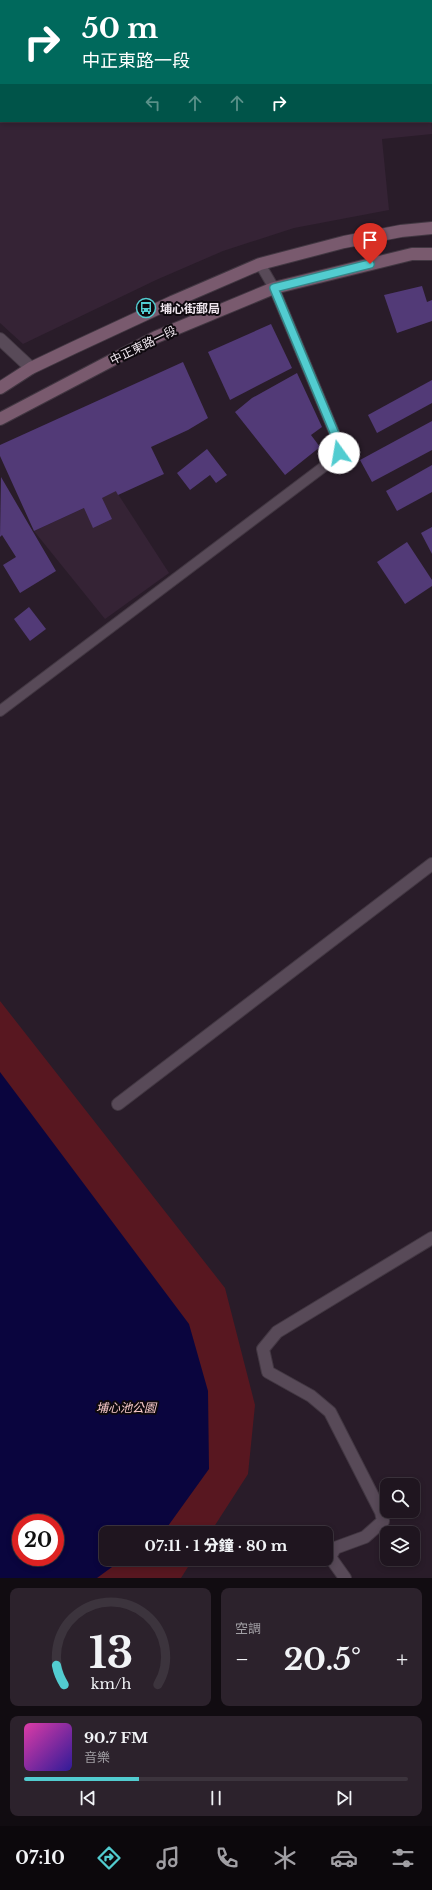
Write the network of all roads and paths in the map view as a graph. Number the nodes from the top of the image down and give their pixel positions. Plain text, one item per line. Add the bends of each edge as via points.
1 (432, 228) edge
2 (432, 254) edge
3 (260, 264) junction
4 (274, 288) junction
5 (0, 339) edge
6 (31, 368) junction
7 (0, 388) edge
8 (0, 419) edge
9 (0, 711) edge
10 (432, 864) edge
11 (118, 1104) dead end
12 (432, 1238) edge
13 (344, 1578) edge

1 - 3 main road via 344,242
2 - 4 main road, 中正東路一段 via 412,254
3 - 4 lane
3 - 6 main road
4 - 8 main road, 中正東路一段 via 156,337
4 - 9 lane via 339,444 339,453
5 - 6 street
6 - 7 main road
10 - 11 street
12 - 13 street via 277,1332 263,1349 268,1372 311,1396 330,1412 381,1512 383,1521 365,1537 335,1548 330,1557

